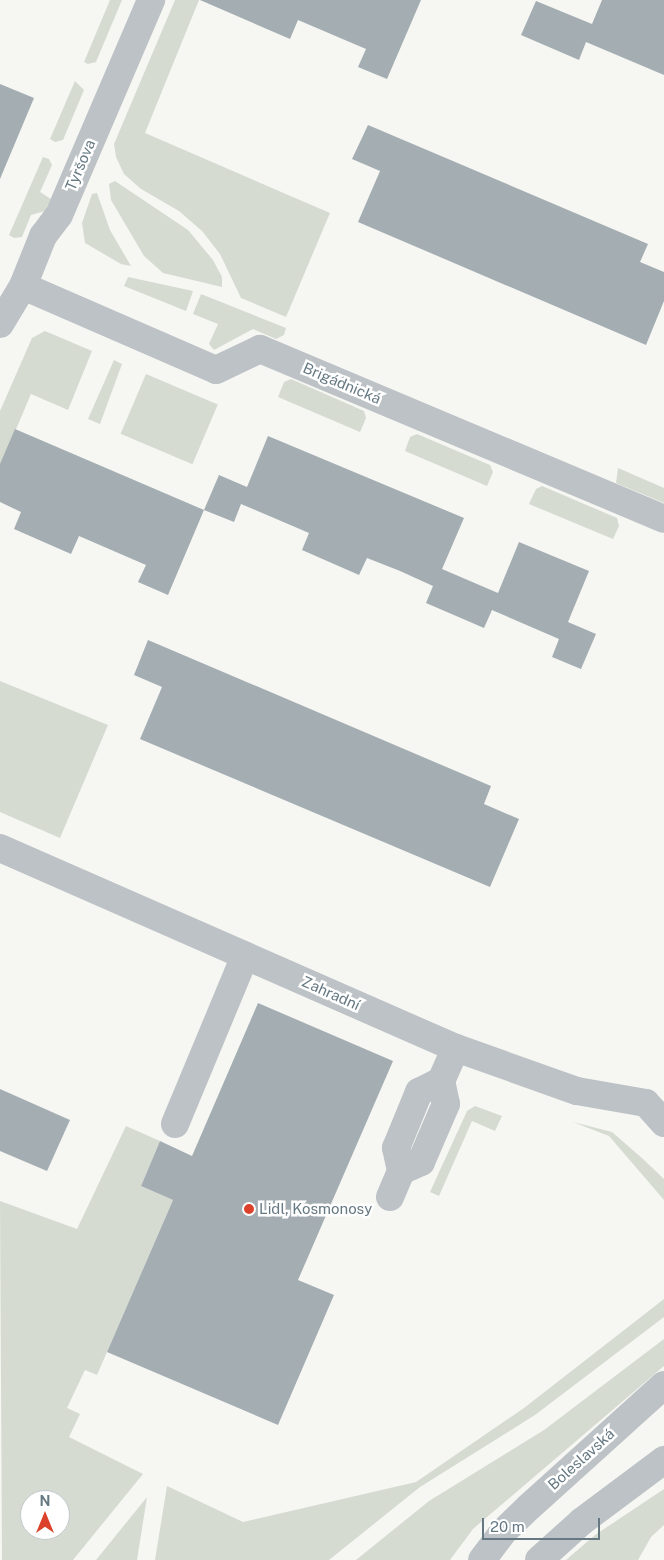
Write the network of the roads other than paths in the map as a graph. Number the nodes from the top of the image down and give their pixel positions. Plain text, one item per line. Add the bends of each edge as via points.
1 (151, 0) edge
2 (22, 286) junction
3 (0, 324) edge
4 (664, 519) edge
5 (0, 848) edge
6 (245, 956) junction
7 (456, 1048) junction
8 (664, 1123) edge
9 (175, 1124) dead end
10 (390, 1197) dead end
11 (664, 1385) edge
12 (664, 1460) edge
13 (482, 1560) edge
14 (539, 1560) edge

1 - 2 street, Tyršova via 59,215 44,236
2 - 3 street, Tyršova
2 - 4 street, Brigádnická via 216,370 260,349
5 - 6 street, Zahradní
6 - 7 street, Zahradní
6 - 9 street
7 - 8 street, Zahradní via 577,1091 646,1103
7 - 10 street via 441,1081 419,1092 396,1148 401,1171
11 - 13 street, Boleslavská via 529,1507
12 - 14 street via 580,1522

